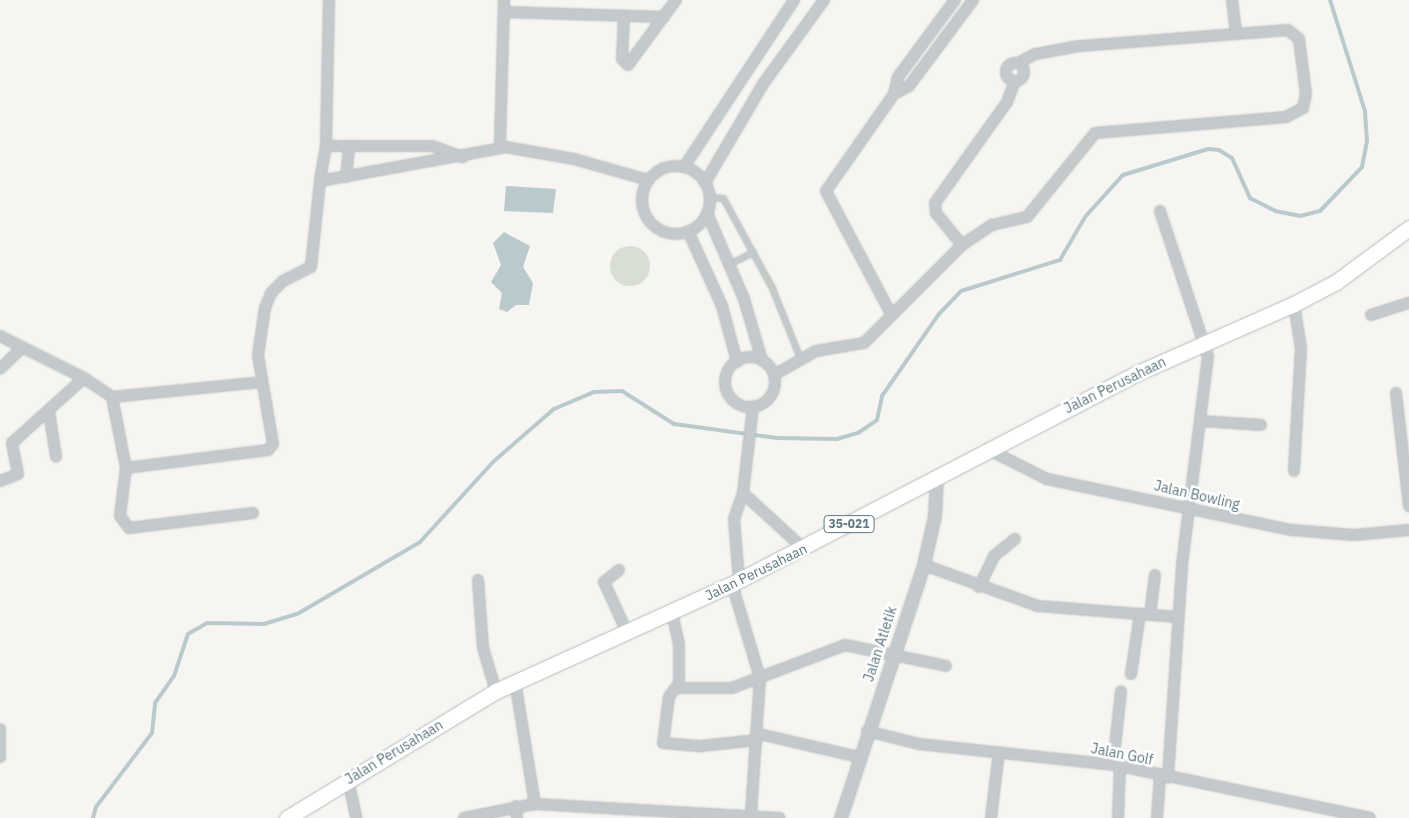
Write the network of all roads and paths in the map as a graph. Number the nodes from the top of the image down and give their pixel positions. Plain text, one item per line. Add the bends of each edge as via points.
1 (329, 0) edge
2 (504, 0) edge
3 (676, 0) edge
4 (794, 0) edge
5 (824, 0) edge
6 (955, 0) edge
7 (973, 0) edge
8 (1232, 0) edge
9 (504, 12) junction
10 (664, 17) junction
11 (624, 18) junction
12 (1236, 32) junction
13 (894, 94) junction
14 (326, 146) junction
15 (349, 146) junction
16 (501, 148) junction
17 (463, 157) junction
18 (684, 167) junction
19 (346, 177) junction
20 (648, 180) junction
21 (320, 181) junction
22 (705, 183) junction
23 (710, 196) junction
24 (1160, 211) dead end
25 (707, 213) junction
26 (688, 231) junction
27 (1407, 234) edge
28 (962, 245) junction
29 (753, 252) junction
30 (730, 264) junction
31 (1409, 302) edge
32 (1294, 304) junction
33 (891, 314) junction
34 (1371, 315) dead end
35 (0, 336) edge
36 (1206, 341) junction
37 (22, 348) junction
38 (800, 358) junction
39 (762, 360) junction
40 (737, 362) junction
41 (0, 369) edge
42 (774, 375) junction
43 (84, 378) junction
44 (261, 382) junction
45 (1396, 393) dead end
46 (112, 397) junction
47 (753, 407) junction
48 (49, 412) junction
49 (1201, 421) junction
50 (1261, 425) dead end
51 (987, 449) junction
52 (56, 456) dead end
53 (126, 468) junction
54 (1294, 471) dead end
55 (937, 477) junction
56 (0, 481) edge
57 (743, 493) junction
58 (1190, 505) junction
59 (1409, 506) edge
60 (253, 513) dead end
61 (1409, 530) edge
62 (1015, 539) dead end
63 (803, 548) junction
64 (924, 565) junction
65 (619, 570) dead end
66 (1155, 575) dead end
67 (478, 580) dead end
68 (735, 582) junction
69 (979, 586) junction
70 (672, 612) junction
71 (1145, 615) junction
72 (1178, 617) junction
73 (627, 632) junction
74 (892, 656) junction
75 (946, 666) dead end
76 (1131, 674) dead end
77 (760, 678) junction
78 (515, 681) junction
79 (676, 687) junction
80 (496, 690) junction
81 (1120, 691) dead end
82 (0, 729) edge
83 (867, 731) junction
84 (758, 737) junction
85 (998, 752) junction
86 (0, 757) edge
87 (859, 757) junction
88 (1116, 765) junction
89 (1164, 777) junction
90 (348, 779) junction
91 (535, 804) junction
92 (516, 806) junction
93 (751, 813) junction
94 (610, 815) edge
95 (719, 815) edge
96 (287, 818) edge
97 (356, 818) edge
98 (464, 818) edge
99 (516, 818) edge
100 (780, 818) edge
101 (841, 818) edge
102 (991, 818) edge
103 (1118, 818) edge
104 (1156, 818) edge
105 (1370, 818) edge

1 - 14 street
2 - 9 street
3 - 10 street
4 - 18 street
5 - 22 street via 763,84
6 - 13 street via 898,78
7 - 13 street via 909,86
8 - 12 street
9 - 11 street
9 - 16 street
10 - 11 street
10 - 11 street via 628,65 622,59
12 - 28 street via 1079,46 1035,54 1018,63 1024,73 1015,81 1007,102 935,203 936,213
12 - 28 street via 1295,32 1306,94 1298,113 1095,133 1027,217 992,226
13 - 33 street via 829,181 825,196
14 - 15 street
14 - 21 street
15 - 17 street via 432,146
15 - 19 street
16 - 17 street
16 - 20 street via 574,159
17 - 19 street
18 - 20 street via 664,168
18 - 22 street
19 - 21 street
20 - 26 street via 642,201 649,220 667,232
21 - 44 street via 311,267 283,281 271,293 265,308 258,355
22 - 23 street
23 - 25 street
23 - 29 lane via 723,198
24 - 36 street
25 - 26 street
25 - 30 street
26 - 40 street via 722,306
27 - 32 main road, Jalan Perusahaan / 35-021 via 1336,282
28 - 33 street
29 - 30 lane
29 - 38 lane
30 - 39 street
31 - 34 street
32 - 36 main road, Jalan Perusahaan / 35-021
32 - 54 street via 1301,348
33 - 38 street via 860,345 816,351
35 - 37 street
36 - 49 street
36 - 51 main road, Jalan Perusahaan / 35-021
37 - 41 street
37 - 43 street
38 - 42 street
39 - 40 street
39 - 42 street
40 - 47 street via 729,370 726,388 736,402
42 - 47 street via 768,400
43 - 46 street
43 - 48 street
44 - 46 street
44 - 53 street via 274,439 268,450
45 - 59 street
46 - 53 street
47 - 57 street
48 - 52 street
48 - 56 street via 12,443 18,474
49 - 50 street
49 - 58 street
51 - 55 main road, Jalan Perusahaan / 35-021
51 - 58 street, Jalan Bowling via 1047,479
53 - 60 street via 120,516 129,528
55 - 63 main road, Jalan Perusahaan / 35-021
55 - 64 street, Jalan Atletik via 935,516
57 - 63 street
57 - 68 street via 733,530
58 - 61 street, Jalan Bowling via 1292,530 1354,534
58 - 72 street
62 - 69 street via 994,556
63 - 68 main road, Jalan Perusahaan / 35-021
64 - 69 street
64 - 74 street, Jalan Atletik
65 - 73 street via 604,582
66 - 71 street
67 - 80 street via 483,648
68 - 70 main road, Jalan Perusahaan / 35-021
68 - 77 street
69 - 71 street via 1038,606
70 - 73 main road, Jalan Perusahaan / 35-021
70 - 79 street via 679,644
71 - 72 street
71 - 76 street
72 - 89 street
73 - 78 main road, Jalan Perusahaan / 35-021
74 - 75 street
74 - 77 street via 845,645
74 - 83 street, Jalan Atletik
77 - 79 street via 727,689
77 - 84 street
78 - 80 main road, Jalan Perusahaan / 35-021
78 - 91 street
79 - 84 street via 669,697 663,743 701,746
80 - 90 main road, Jalan Perusahaan / 35-021
81 - 88 street
82 - 86 street
83 - 85 street, Jalan Golf via 919,744
83 - 87 street, Jalan Atletik
84 - 87 street
84 - 93 street
85 - 88 street, Jalan Golf
85 - 102 street
87 - 101 street, Jalan Atletik
88 - 89 street, Jalan Golf
88 - 103 street
89 - 104 street
89 - 105 street, Jalan Golf
90 - 96 main road, Jalan Perusahaan / 35-021
90 - 97 street
91 - 92 street
91 - 94 street
92 - 98 street
92 - 99 street
93 - 95 street
93 - 100 street
94 - 95 street

